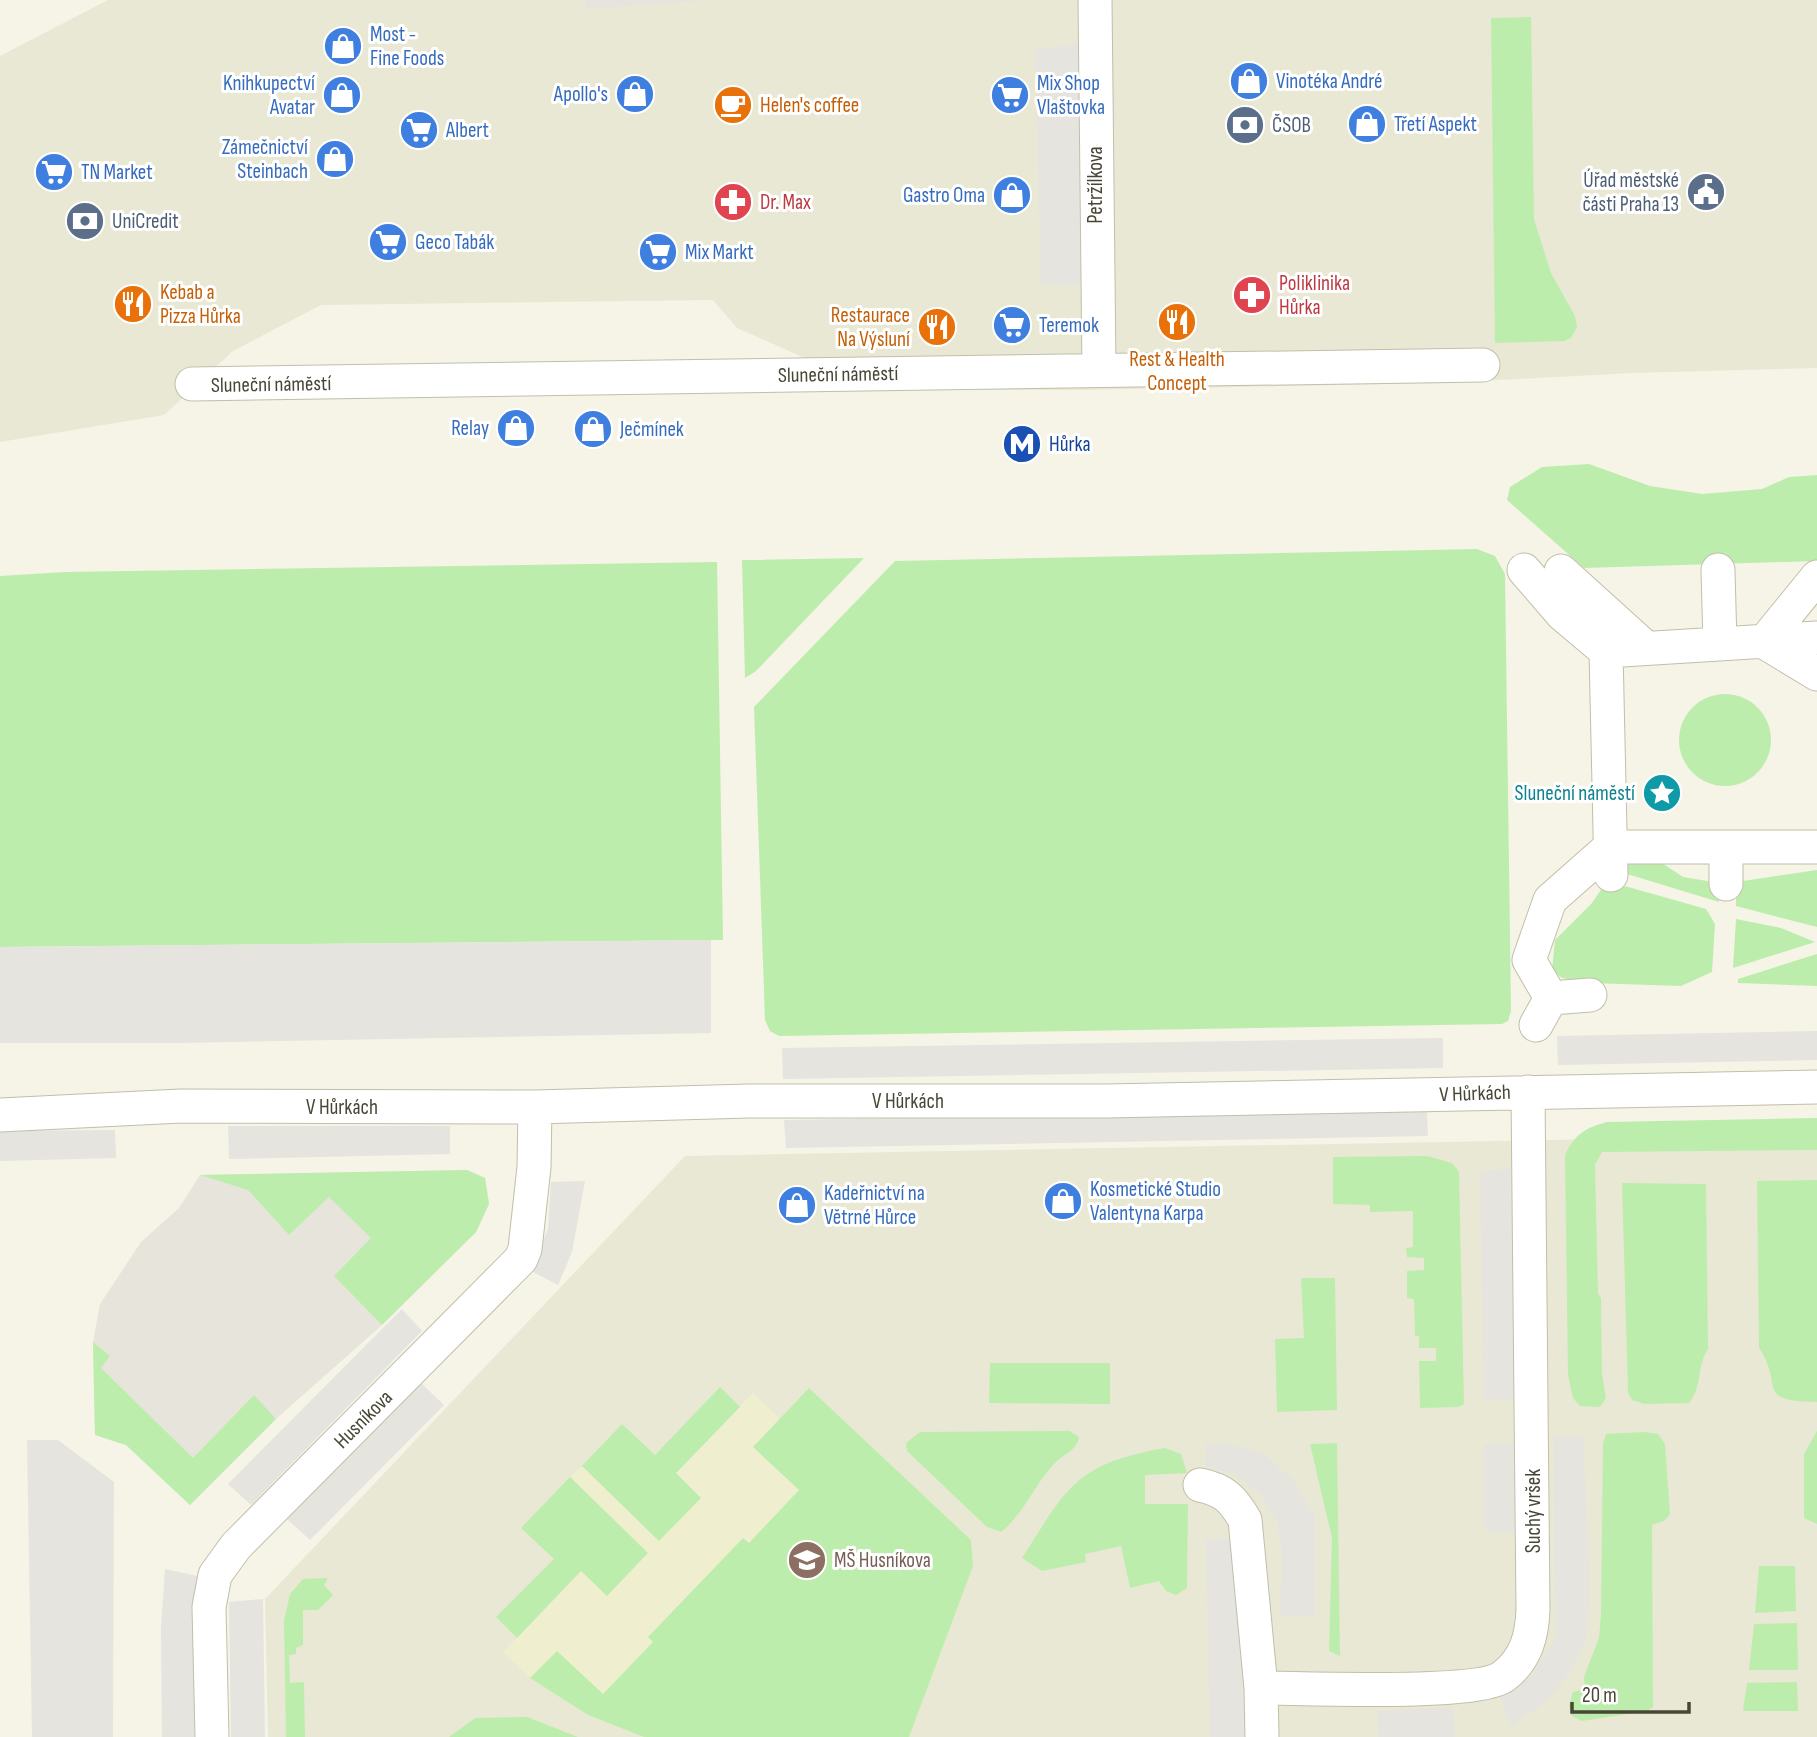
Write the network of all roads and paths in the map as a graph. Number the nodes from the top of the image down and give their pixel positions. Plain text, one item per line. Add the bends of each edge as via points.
1 (1095, 0) edge
2 (1483, 365) dead end
3 (1099, 369) junction
4 (192, 384) dead end
5 (1524, 570) dead end
6 (1718, 570) dead end
7 (1561, 571) dead end
8 (1817, 577) edge
9 (1817, 638) edge
10 (1764, 642) junction
11 (1720, 644) junction
12 (1646, 648) junction
13 (1606, 651) junction
14 (1817, 674) edge
15 (1726, 847) junction
16 (1817, 847) edge
17 (1610, 861) junction
18 (1726, 884) dead end
19 (1590, 995) dead end
20 (1817, 1087) edge
21 (1528, 1092) junction
22 (535, 1107) junction
23 (0, 1115) edge
24 (1200, 1485) dead end
25 (1261, 1688) junction
26 (212, 1737) edge
27 (1262, 1737) edge

1 - 3 street, Petržílkova
2 - 3 street, Sluneční náměstí
3 - 4 street, Sluneční náměstí
5 - 13 street via 1562,614
6 - 11 street
7 - 12 street
8 - 10 street
9 - 10 street
10 - 11 street
10 - 14 street
11 - 12 street
12 - 13 street
13 - 17 street
15 - 16 street
15 - 17 street
15 - 18 street
17 - 19 street via 1550,900 1529,960 1544,1011
20 - 21 street, V Hůrkách
21 - 22 street, V Hůrkách
21 - 25 street, Suchý vršek via 1533,1610 1524,1654 1504,1676 1470,1687
22 - 23 street, V Hůrkách via 181,1106
22 - 26 street, Husníkova via 534,1167 521,1259 236,1546 215,1575 209,1607
24 - 25 street via 1234,1500 1245,1520
25 - 27 street

